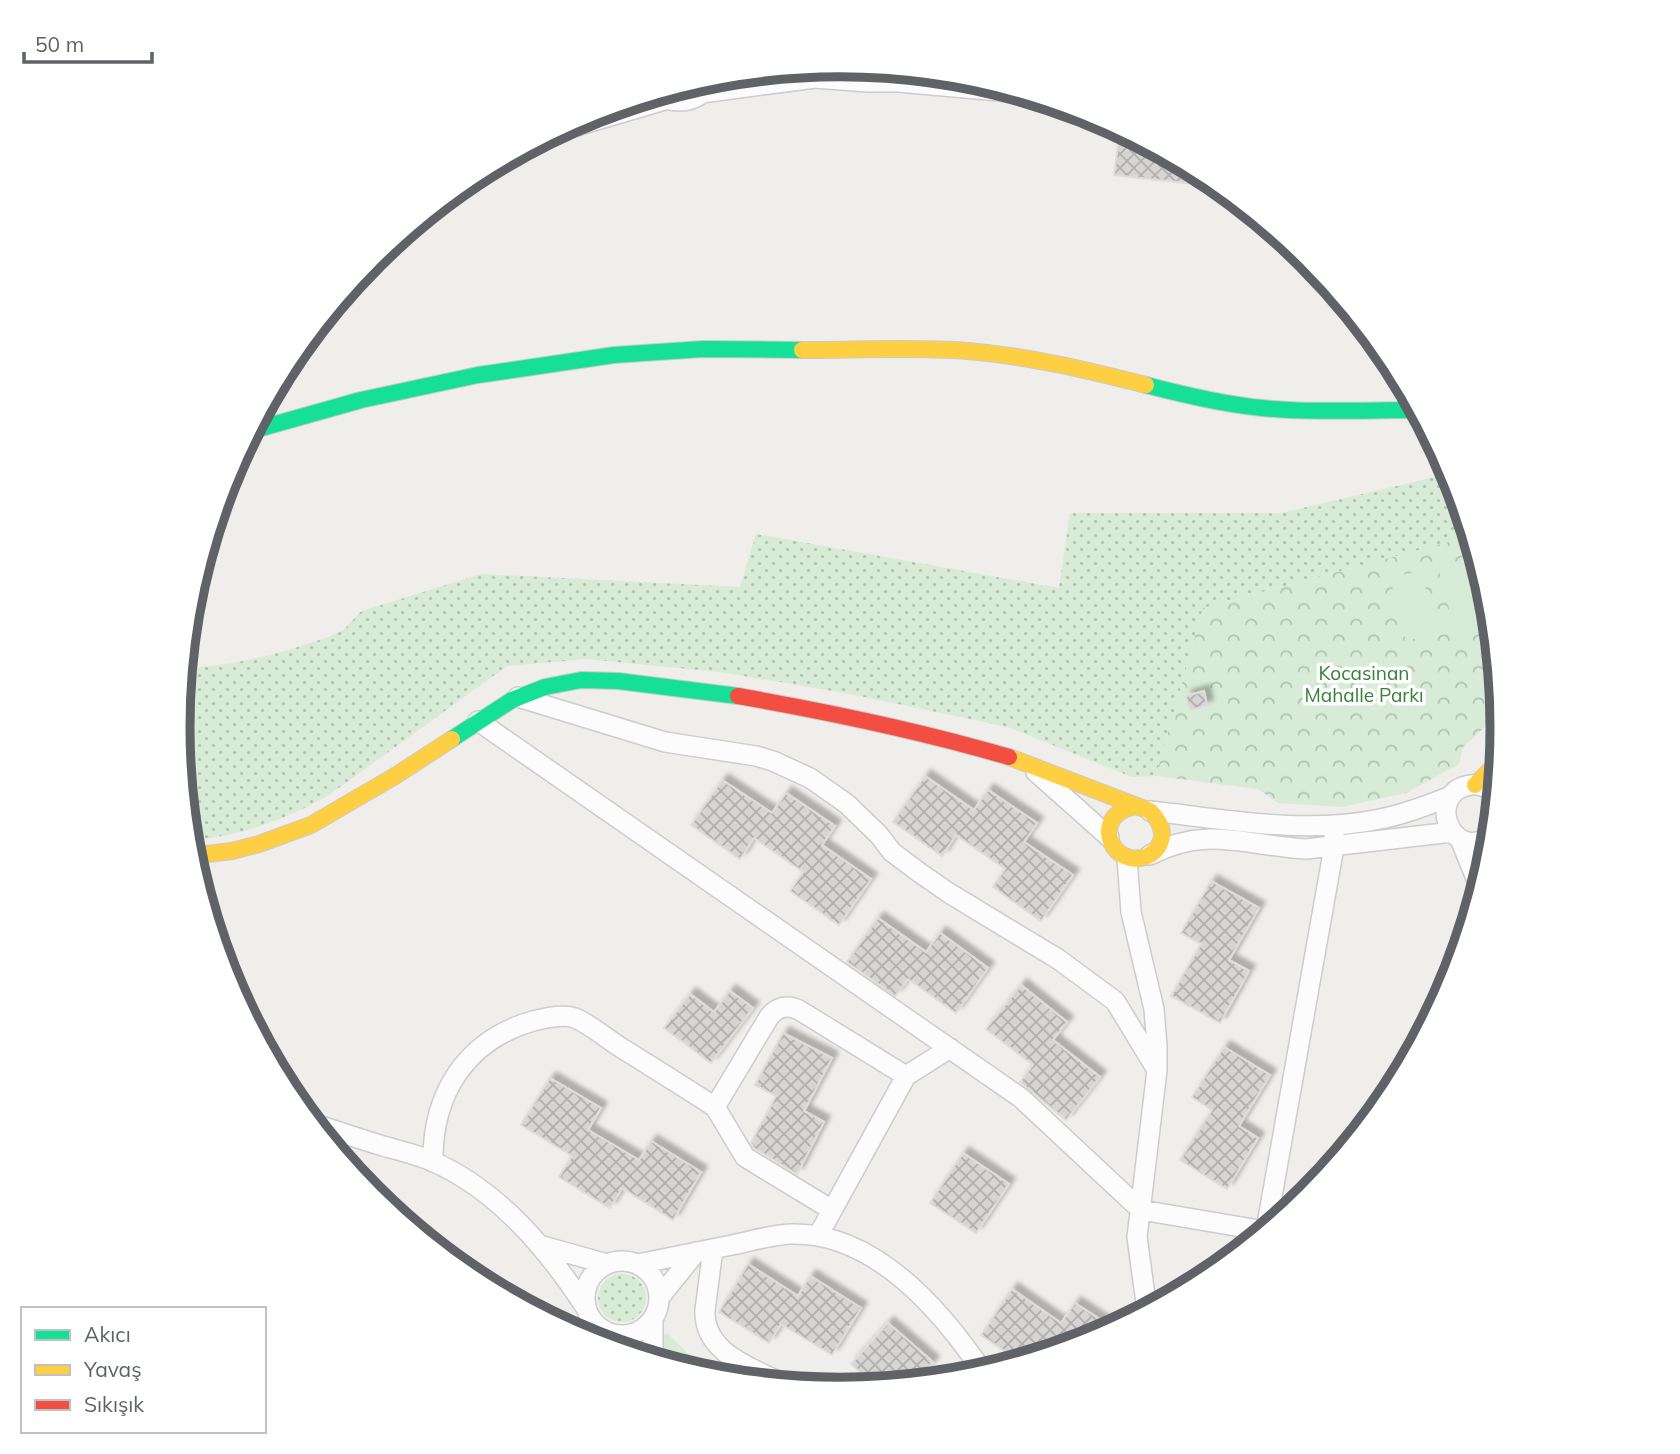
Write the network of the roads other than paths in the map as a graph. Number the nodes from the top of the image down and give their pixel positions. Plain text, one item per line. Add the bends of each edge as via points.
1 (815, 78) joint
2 (775, 81) edge
3 (951, 87) edge
4 (700, 92) edge
5 (670, 100) edge
6 (1407, 410) edge
7 (264, 427) edge
8 (518, 697) junction
9 (478, 721) junction
10 (1025, 762) junction
11 (1489, 771) edge
12 (1475, 785) junction
13 (1487, 788) edge
14 (1451, 796) junction
15 (1143, 808) junction
16 (1334, 825) junction
17 (1456, 836) junction
18 (1109, 837) junction
19 (1480, 842) edge
20 (1334, 847) junction
21 (202, 855) edge
22 (1149, 856) junction
23 (1127, 859) junction
24 (1473, 873) edge
25 (950, 1048) junction
26 (1157, 1069) junction
27 (906, 1076) junction
28 (715, 1107) junction
29 (328, 1128) edge
30 (433, 1161) junction
31 (832, 1210) junction
32 (1141, 1210) junction
33 (1267, 1217) edge
34 (1253, 1229) edge
35 (818, 1236) junction
36 (540, 1245) junction
37 (704, 1250) junction
38 (607, 1264) junction
39 (638, 1265) junction
40 (659, 1298) junction
41 (1146, 1300) edge
42 (586, 1308) junction
43 (653, 1318) junction
44 (597, 1326) junction
45 (601, 1332) edge
46 (653, 1349) edge
47 (976, 1363) edge
48 (757, 1371) edge

1 - 2 street
1 - 3 street
4 - 5 street via 691,100
6 - 7 street via 1286,410 1230,404 1070,366 970,351 702,349 614,355 478,374
8 - 9 street
8 - 10 street via 580,680 674,687 832,714
8 - 26 street via 665,741 765,758 810,778 847,804 892,852 920,873 1058,959 1115,1001
9 - 21 street via 311,825 259,844
9 - 25 street
10 - 15 street
10 - 18 street
11 - 12 street
12 - 13 street
12 - 14 street
14 - 16 street via 1400,815
14 - 17 street via 1445,814
15 - 16 street via 1275,825
15 - 18 street via 1128,807 1115,816
15 - 22 street via 1159,822 1161,837
16 - 20 street
17 - 19 street
17 - 20 street
17 - 24 street
18 - 23 street via 1115,850
20 - 22 street via 1281,848 1213,838 1172,844
20 - 33 street
22 - 23 street
23 - 26 street via 1136,940 1154,1009
25 - 27 street
25 - 32 street via 1021,1098
26 - 32 street
27 - 28 street via 789,1006 769,1017
27 - 31 street
28 - 30 street via 573,1017 539,1020 491,1040 460,1070 439,1109
28 - 31 street via 745,1157
29 - 30 street
30 - 36 street via 476,1186
31 - 35 street
32 - 34 street
32 - 41 street via 1137,1237
35 - 37 street via 789,1234
35 - 47 street via 867,1255 901,1279 935,1309
36 - 38 street
36 - 42 street
37 - 39 street
37 - 40 street
37 - 48 street via 708,1332 717,1345
38 - 39 street via 628,1261
38 - 42 street via 586,1287
39 - 40 street via 653,1278
40 - 43 street
42 - 44 street
43 - 44 street via 626,1335
43 - 46 street
44 - 45 street

